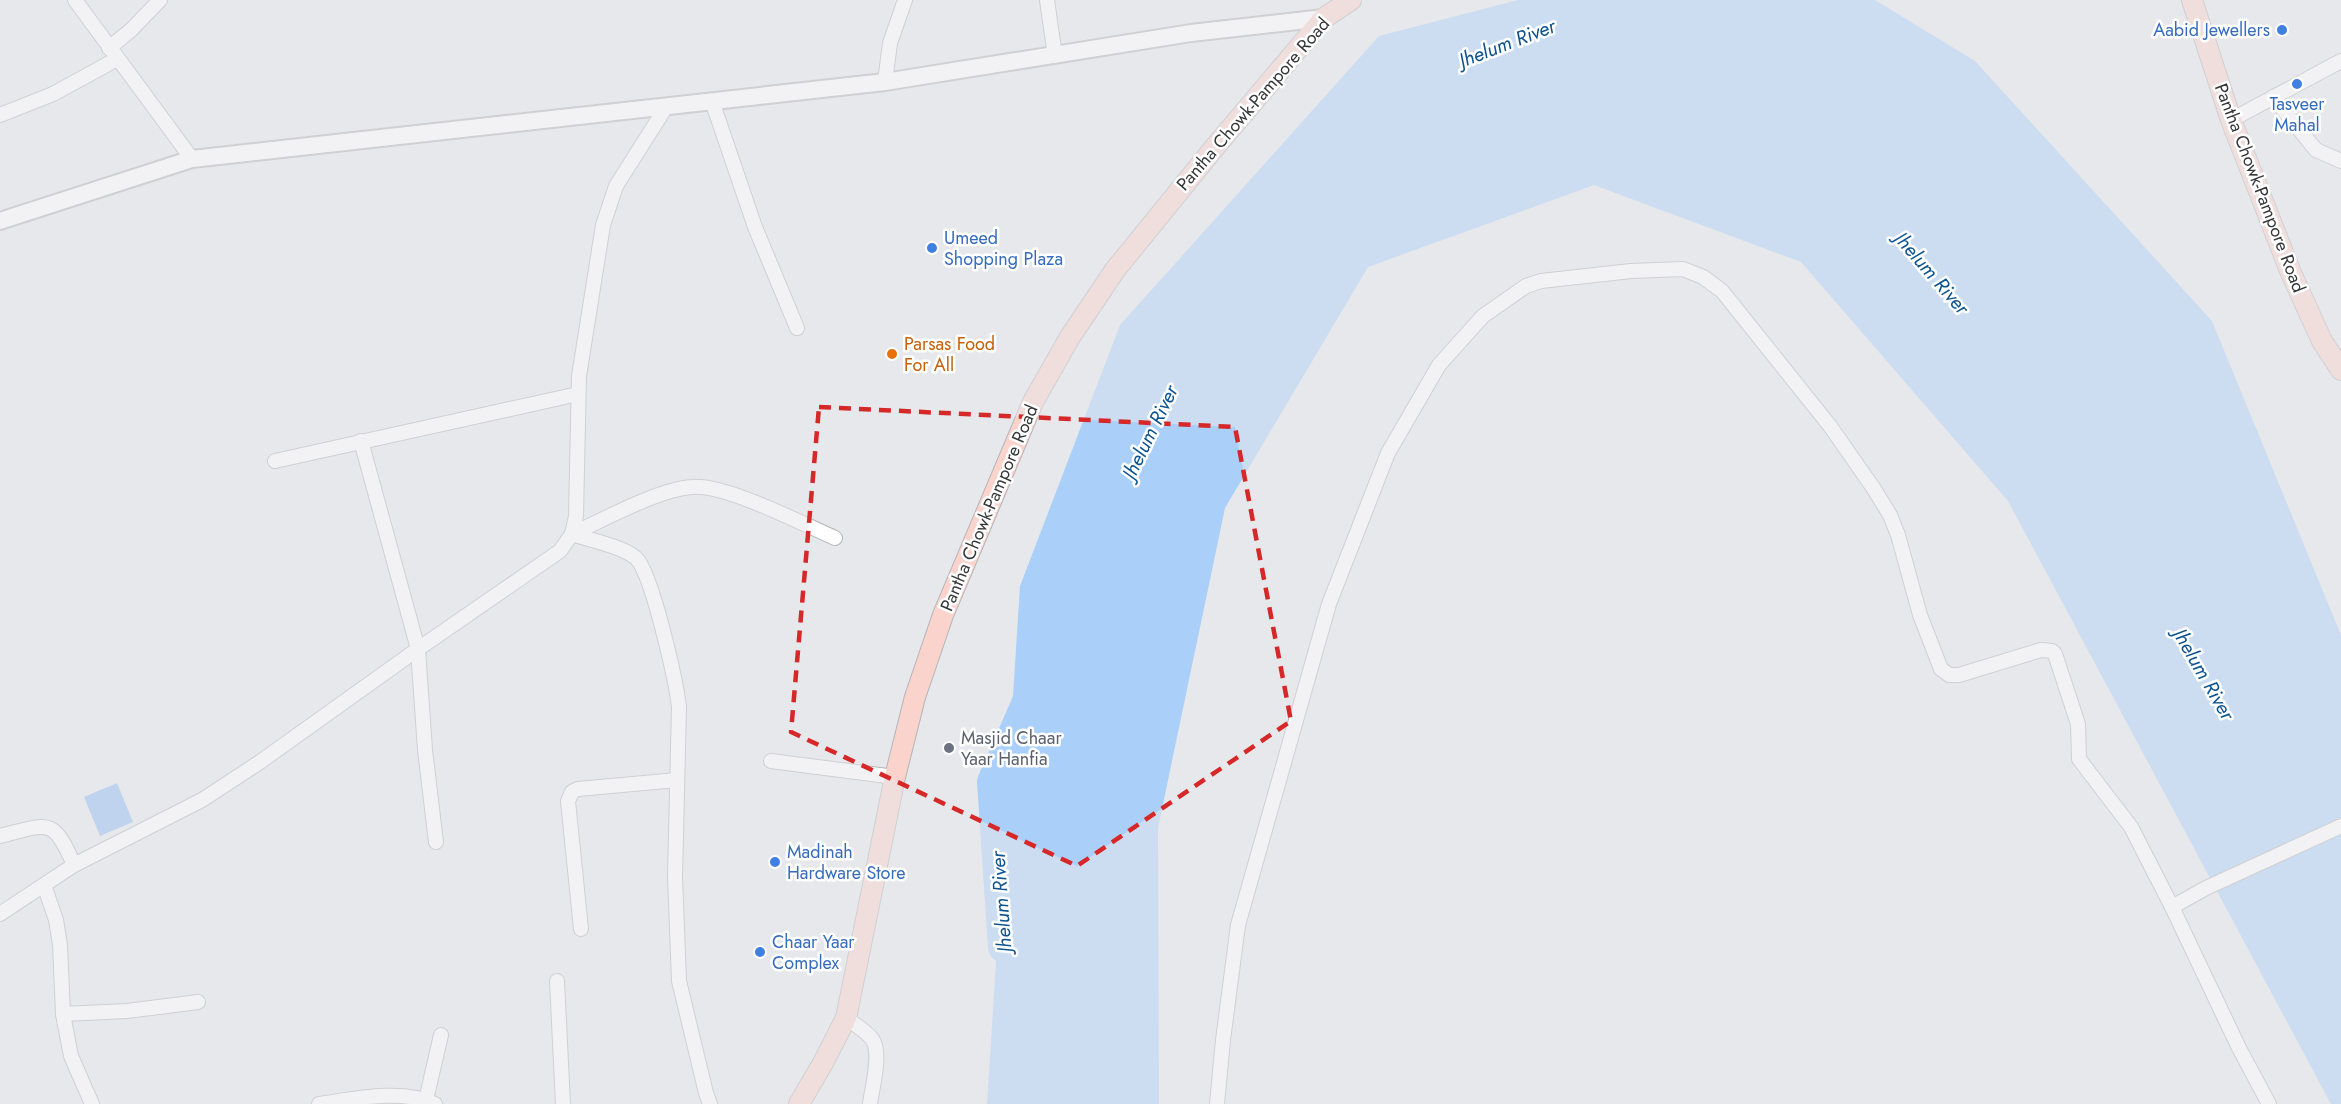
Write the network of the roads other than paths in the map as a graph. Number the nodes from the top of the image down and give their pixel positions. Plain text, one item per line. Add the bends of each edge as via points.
1 (75, 0) edge
2 (160, 0) edge
3 (905, 0) edge
4 (1047, 0) edge
5 (1351, 0) edge
6 (2192, 0) edge
7 (1324, 18) junction
8 (109, 48) junction
9 (1055, 56) junction
10 (117, 59) junction
11 (2341, 61) edge
12 (885, 82) junction
13 (2273, 98) junction
14 (712, 101) junction
15 (666, 107) junction
16 (0, 115) edge
17 (2231, 120) junction
18 (192, 159) junction
19 (2341, 160) edge
20 (0, 221) edge
21 (797, 328) dead end
22 (2341, 370) edge
23 (578, 394) junction
24 (361, 441) junction
25 (275, 460) dead end
26 (572, 534) junction
27 (834, 538) dead end
28 (418, 649) junction
29 (771, 761) dead end
30 (895, 777) junction
31 (677, 780) junction
32 (2341, 826) edge
33 (0, 836) edge
34 (436, 842) dead end
35 (74, 865) junction
36 (44, 885) junction
37 (2172, 907) junction
38 (0, 914) edge
39 (581, 929) dead end
40 (556, 981) dead end
41 (198, 1002) dead end
42 (63, 1014) junction
43 (846, 1018) junction
44 (441, 1035) dead end
45 (430, 1102) edge
46 (92, 1104) edge
47 (319, 1104) edge
48 (563, 1104) edge
49 (710, 1104) edge
50 (799, 1104) edge
51 (870, 1104) edge
52 (1218, 1104) edge
53 (2269, 1104) edge

1 - 8 street
2 - 8 street
3 - 12 street via 890,43
4 - 9 street
5 - 7 main road, Pantha Chowk-Pampore Road
6 - 17 main road, Pantha Chowk-Pampore Road
7 - 9 street via 1191,33
7 - 30 main road, Pantha Chowk-Pampore Road via 1115,270 1033,402 943,615 915,697
8 - 10 street
9 - 12 street
10 - 16 street via 53,94
10 - 18 street
11 - 13 street
12 - 14 street
13 - 17 street
13 - 19 street via 2316,150
14 - 15 street
14 - 21 street via 755,227
15 - 18 street
15 - 23 street via 615,186 608,206
17 - 22 main road, Pantha Chowk-Pampore Road via 2291,273 2322,341
18 - 20 street
23 - 24 street
23 - 26 street via 576,516
24 - 25 street
24 - 28 street
26 - 27 street via 673,490 693,486 718,488
26 - 28 street via 560,551
26 - 31 street via 629,553 645,570 676,684
28 - 34 street
28 - 35 street via 202,800
29 - 30 street
30 - 43 main road, Pantha Chowk-Pampore Road
31 - 39 street via 578,789 569,795
31 - 49 street via 679,981
32 - 37 street
33 - 35 street via 39,826 49,828 63,840
35 - 36 street
36 - 38 street
36 - 42 street via 60,945
37 - 52 street via 2131,827 2079,759 2078,723 2055,654 2041,650 1959,675 1949,675 1941,669 1890,515 1830,426 1722,291 1683,269 1541,281 1526,286 1483,316 1439,365 1379,475 1329,604 1238,925 1222,1040
37 - 53 street
40 - 48 street
41 - 42 street
42 - 46 street via 71,1056
43 - 50 main road, Pantha Chowk-Pampore Road
43 - 51 street via 875,1046
44 - 45 street
45 - 47 street via 375,1095

